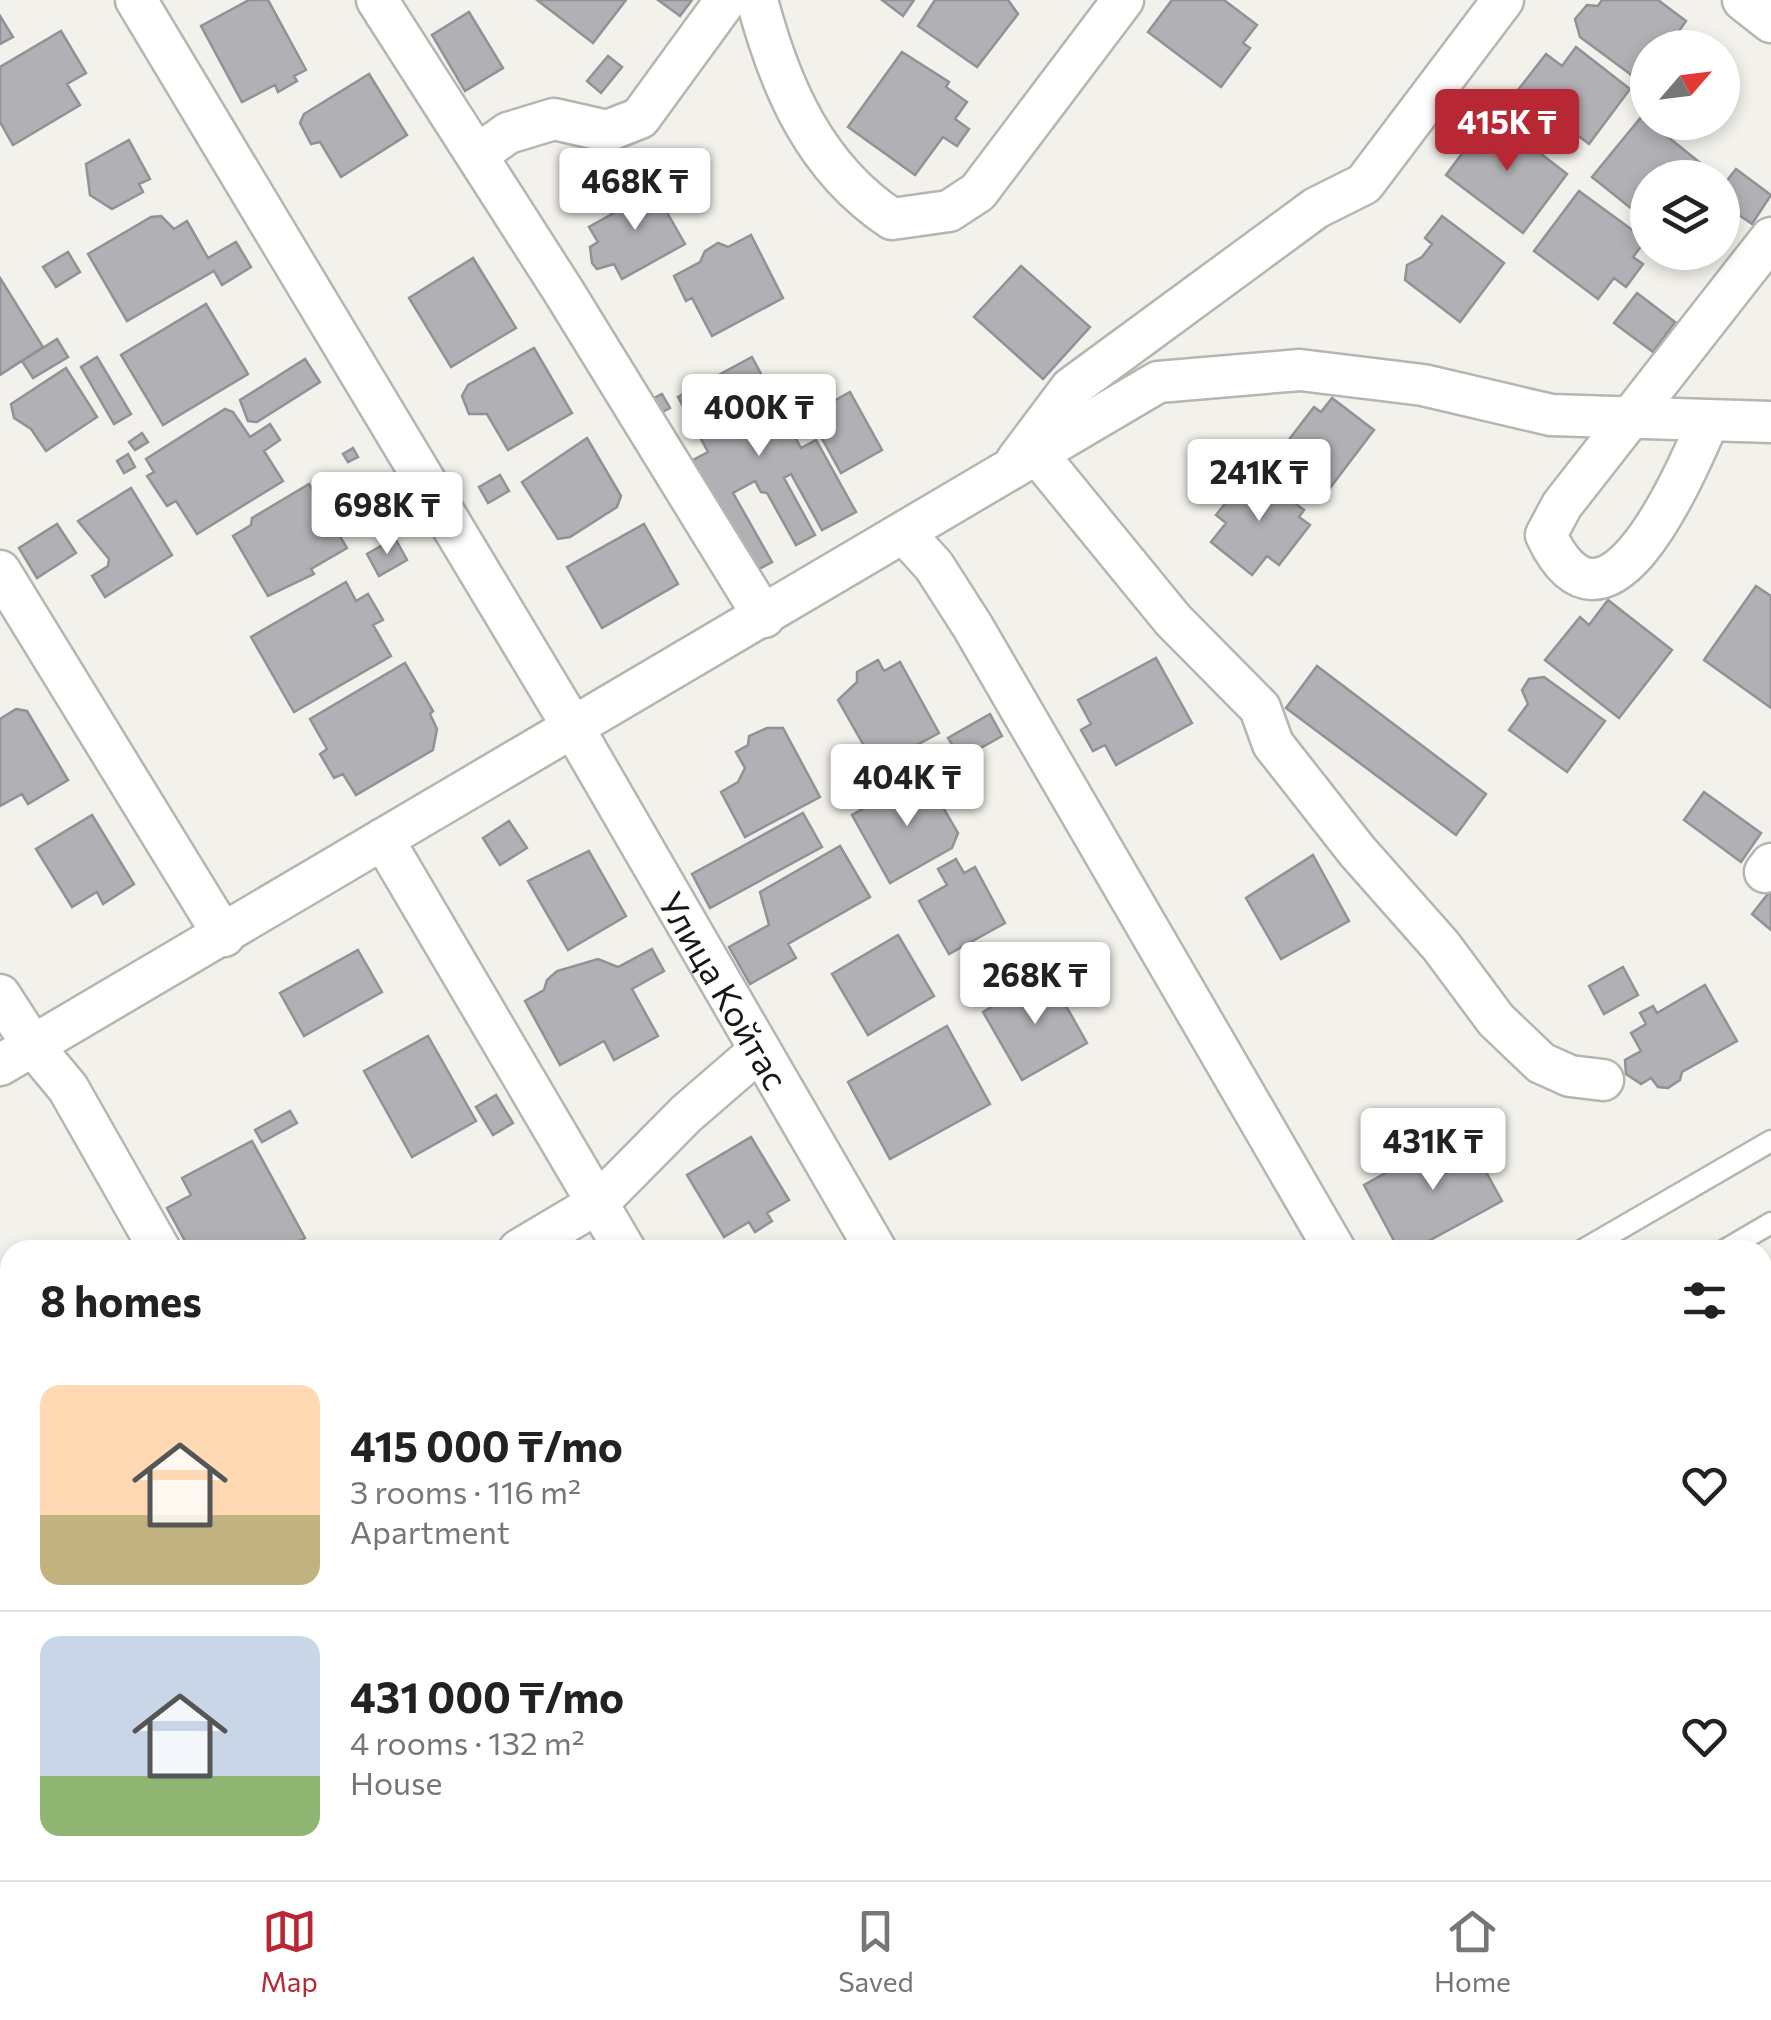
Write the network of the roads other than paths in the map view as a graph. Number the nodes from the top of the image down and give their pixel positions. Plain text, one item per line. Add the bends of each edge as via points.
1 (136, 0) edge
2 (376, 0) edge
3 (726, 0) edge
4 (757, 0) edge
5 (1123, 0) edge
6 (1503, 0) edge
7 (1743, 0) edge
8 (1771, 22) edge
9 (477, 155) junction
10 (1771, 238) edge
11 (1628, 420) junction
12 (1708, 422) junction
13 (1771, 422) edge
14 (1024, 464) junction
15 (904, 534) junction
16 (0, 571) edge
17 (764, 617) junction
18 (574, 728) junction
19 (383, 838) junction
20 (224, 936) junction
21 (0, 995) edge
22 (760, 1050) junction
23 (16, 1055) edge
24 (1603, 1080) dead end
25 (1771, 1141) edge
26 (598, 1203) junction
27 (1771, 1223) edge
28 (154, 1240) edge
29 (536, 1240) edge
30 (619, 1240) edge
31 (870, 1240) edge
32 (1329, 1240) edge
33 (1600, 1240) edge
34 (1743, 1240) edge

1 - 18 street, Улица Койтас
2 - 9 street
3 - 9 street via 640,118 607,131 554,119 508,133
4 - 5 street via 805,128 830,165 892,219 949,211 978,192
6 - 14 street via 1364,184 1316,208 1071,388 1028,441
7 - 8 street
9 - 17 street
10 - 11 street
11 - 12 street
11 - 12 street via 1546,535 1558,560 1582,578 1606,578 1627,564 1668,507
11 - 14 street via 1551,415 1423,384 1300,370 1158,382
12 - 13 street
14 - 15 street
14 - 24 street via 1260,708 1273,744 1496,1020 1541,1063
15 - 17 street
15 - 32 street via 934,566 972,627
16 - 20 street
17 - 18 street
18 - 19 street
18 - 22 street, Улица Койтас
19 - 20 street
19 - 26 street
20 - 23 street
21 - 23 street
22 - 26 street
22 - 31 street, Улица Койтас
23 - 28 street via 68,1088
25 - 33 lane
26 - 29 street
26 - 30 street
27 - 34 lane

